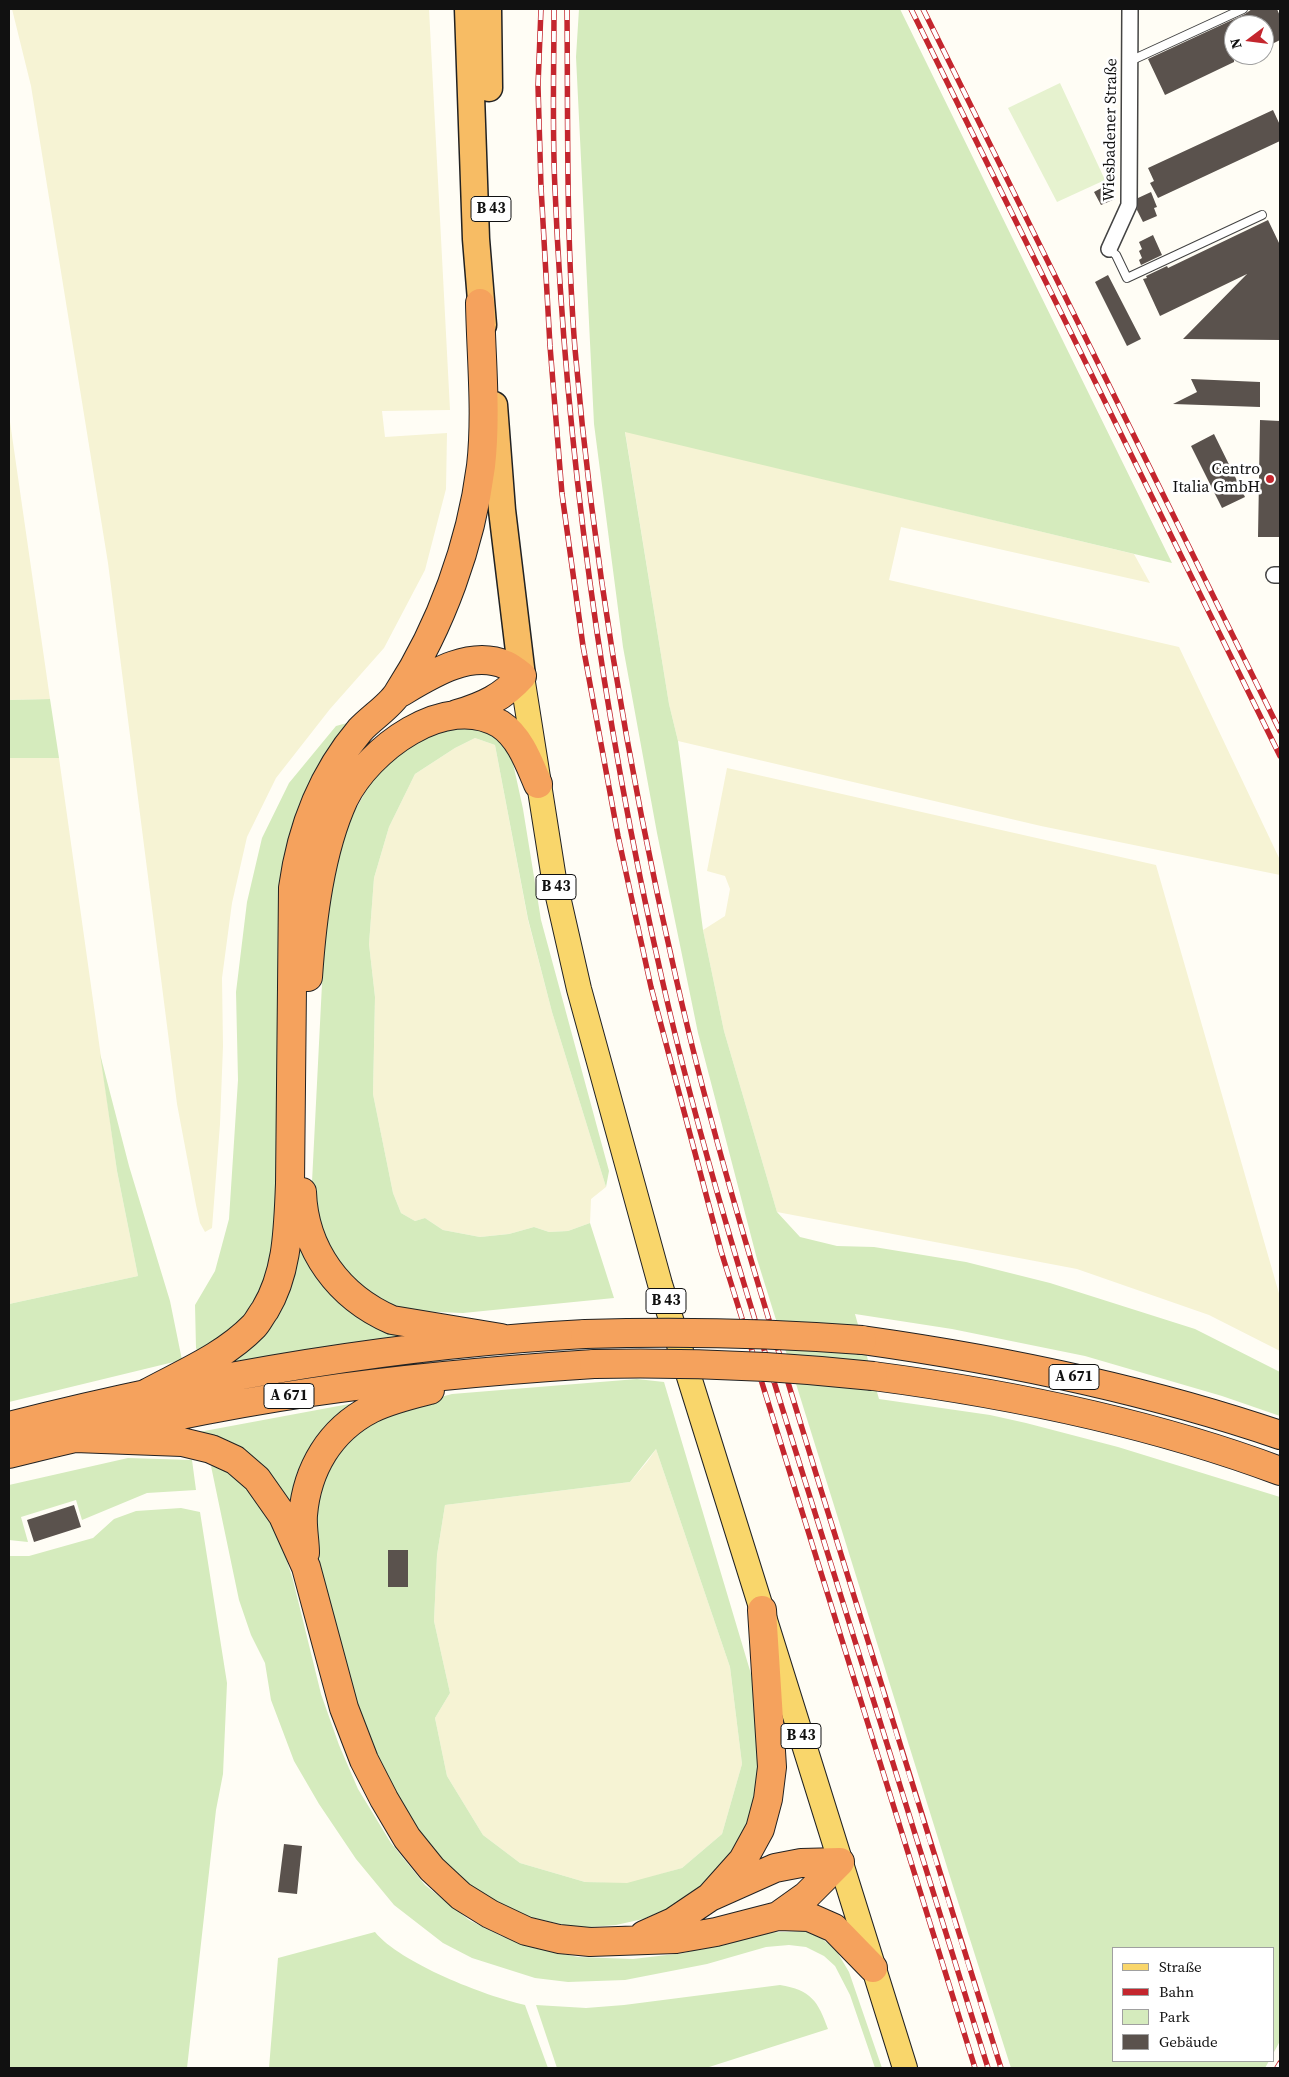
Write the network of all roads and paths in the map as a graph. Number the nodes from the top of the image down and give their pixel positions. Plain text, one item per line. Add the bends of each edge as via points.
1 (468, 9) edge
2 (488, 9) edge
3 (1130, 9) edge
4 (1243, 9) edge
5 (1130, 61) junction
6 (1262, 215) dead end
7 (1109, 249) joint
8 (480, 304) junction
9 (494, 409) junction
10 (522, 676) junction
11 (397, 695) junction
12 (456, 714) junction
13 (538, 784) junction
14 (501, 1338) junction
15 (506, 1370) junction
16 (147, 1393) junction
17 (9, 1426) edge
18 (1280, 1435) edge
19 (75, 1438) junction
20 (9, 1454) edge
21 (1280, 1471) edge
22 (306, 1567) junction
23 (762, 1610) junction
24 (840, 1862) junction
25 (710, 1897) junction
26 (778, 1916) junction
27 (631, 1941) junction
28 (873, 1968) junction
29 (905, 2068) edge

1 - 8 highway, B 43
2 - 9 highway, B 43
3 - 5 street, Wiesbadener Straße
4 - 5 lane
5 - 7 street, Wiesbadener Straße via 1129,205
6 - 7 lane via 1127,278 1116,255
8 - 9 highway, B 43
8 - 11 highway via 483,428 473,507 444,603
9 - 10 highway, B 43 via 502,510
10 - 11 highway via 499,663 486,660 464,662 433,672
10 - 12 highway via 496,698
10 - 13 main road, B 43
11 - 16 highway via 361,730 331,770 310,815 296,863 288,1227 284,1263 274,1295 256,1325 235,1343
12 - 13 highway via 482,717 500,725 524,750
12 - 14 highway via 417,727 378,755 346,796 332,833 316,905 308,974 302,1203 305,1222 319,1257 342,1287 365,1306 392,1320
13 - 23 main road, B 43 via 554,879 612,1111 660,1284
14 - 16 highway, A 671 via 308,1362
14 - 18 highway, A 671, bridge via 696,1332 862,1340 1066,1376 1206,1412
15 - 19 highway, A 671 via 310,1392
15 - 21 highway, A 671, bridge via 650,1363 761,1366 873,1376 1064,1408 1197,1443
15 - 22 highway via 398,1398 371,1409 339,1430 321,1453 310,1480 303,1515
16 - 17 highway, A 671
19 - 20 highway, A 671
19 - 22 highway via 182,1442 235,1460 257,1479 283,1516
22 - 27 highway via 344,1708 364,1760 407,1838 432,1869 461,1896 526,1931 590,1942
23 - 24 main road, B 43
23 - 25 highway via 772,1767 768,1800 760,1830 742,1860
24 - 25 highway via 801,1863 775,1868
24 - 26 highway via 806,1896
24 - 28 main road, B 43
25 - 27 highway via 674,1922
26 - 27 highway via 692,1936
26 - 28 highway via 809,1917 834,1928
28 - 29 main road, B 43

